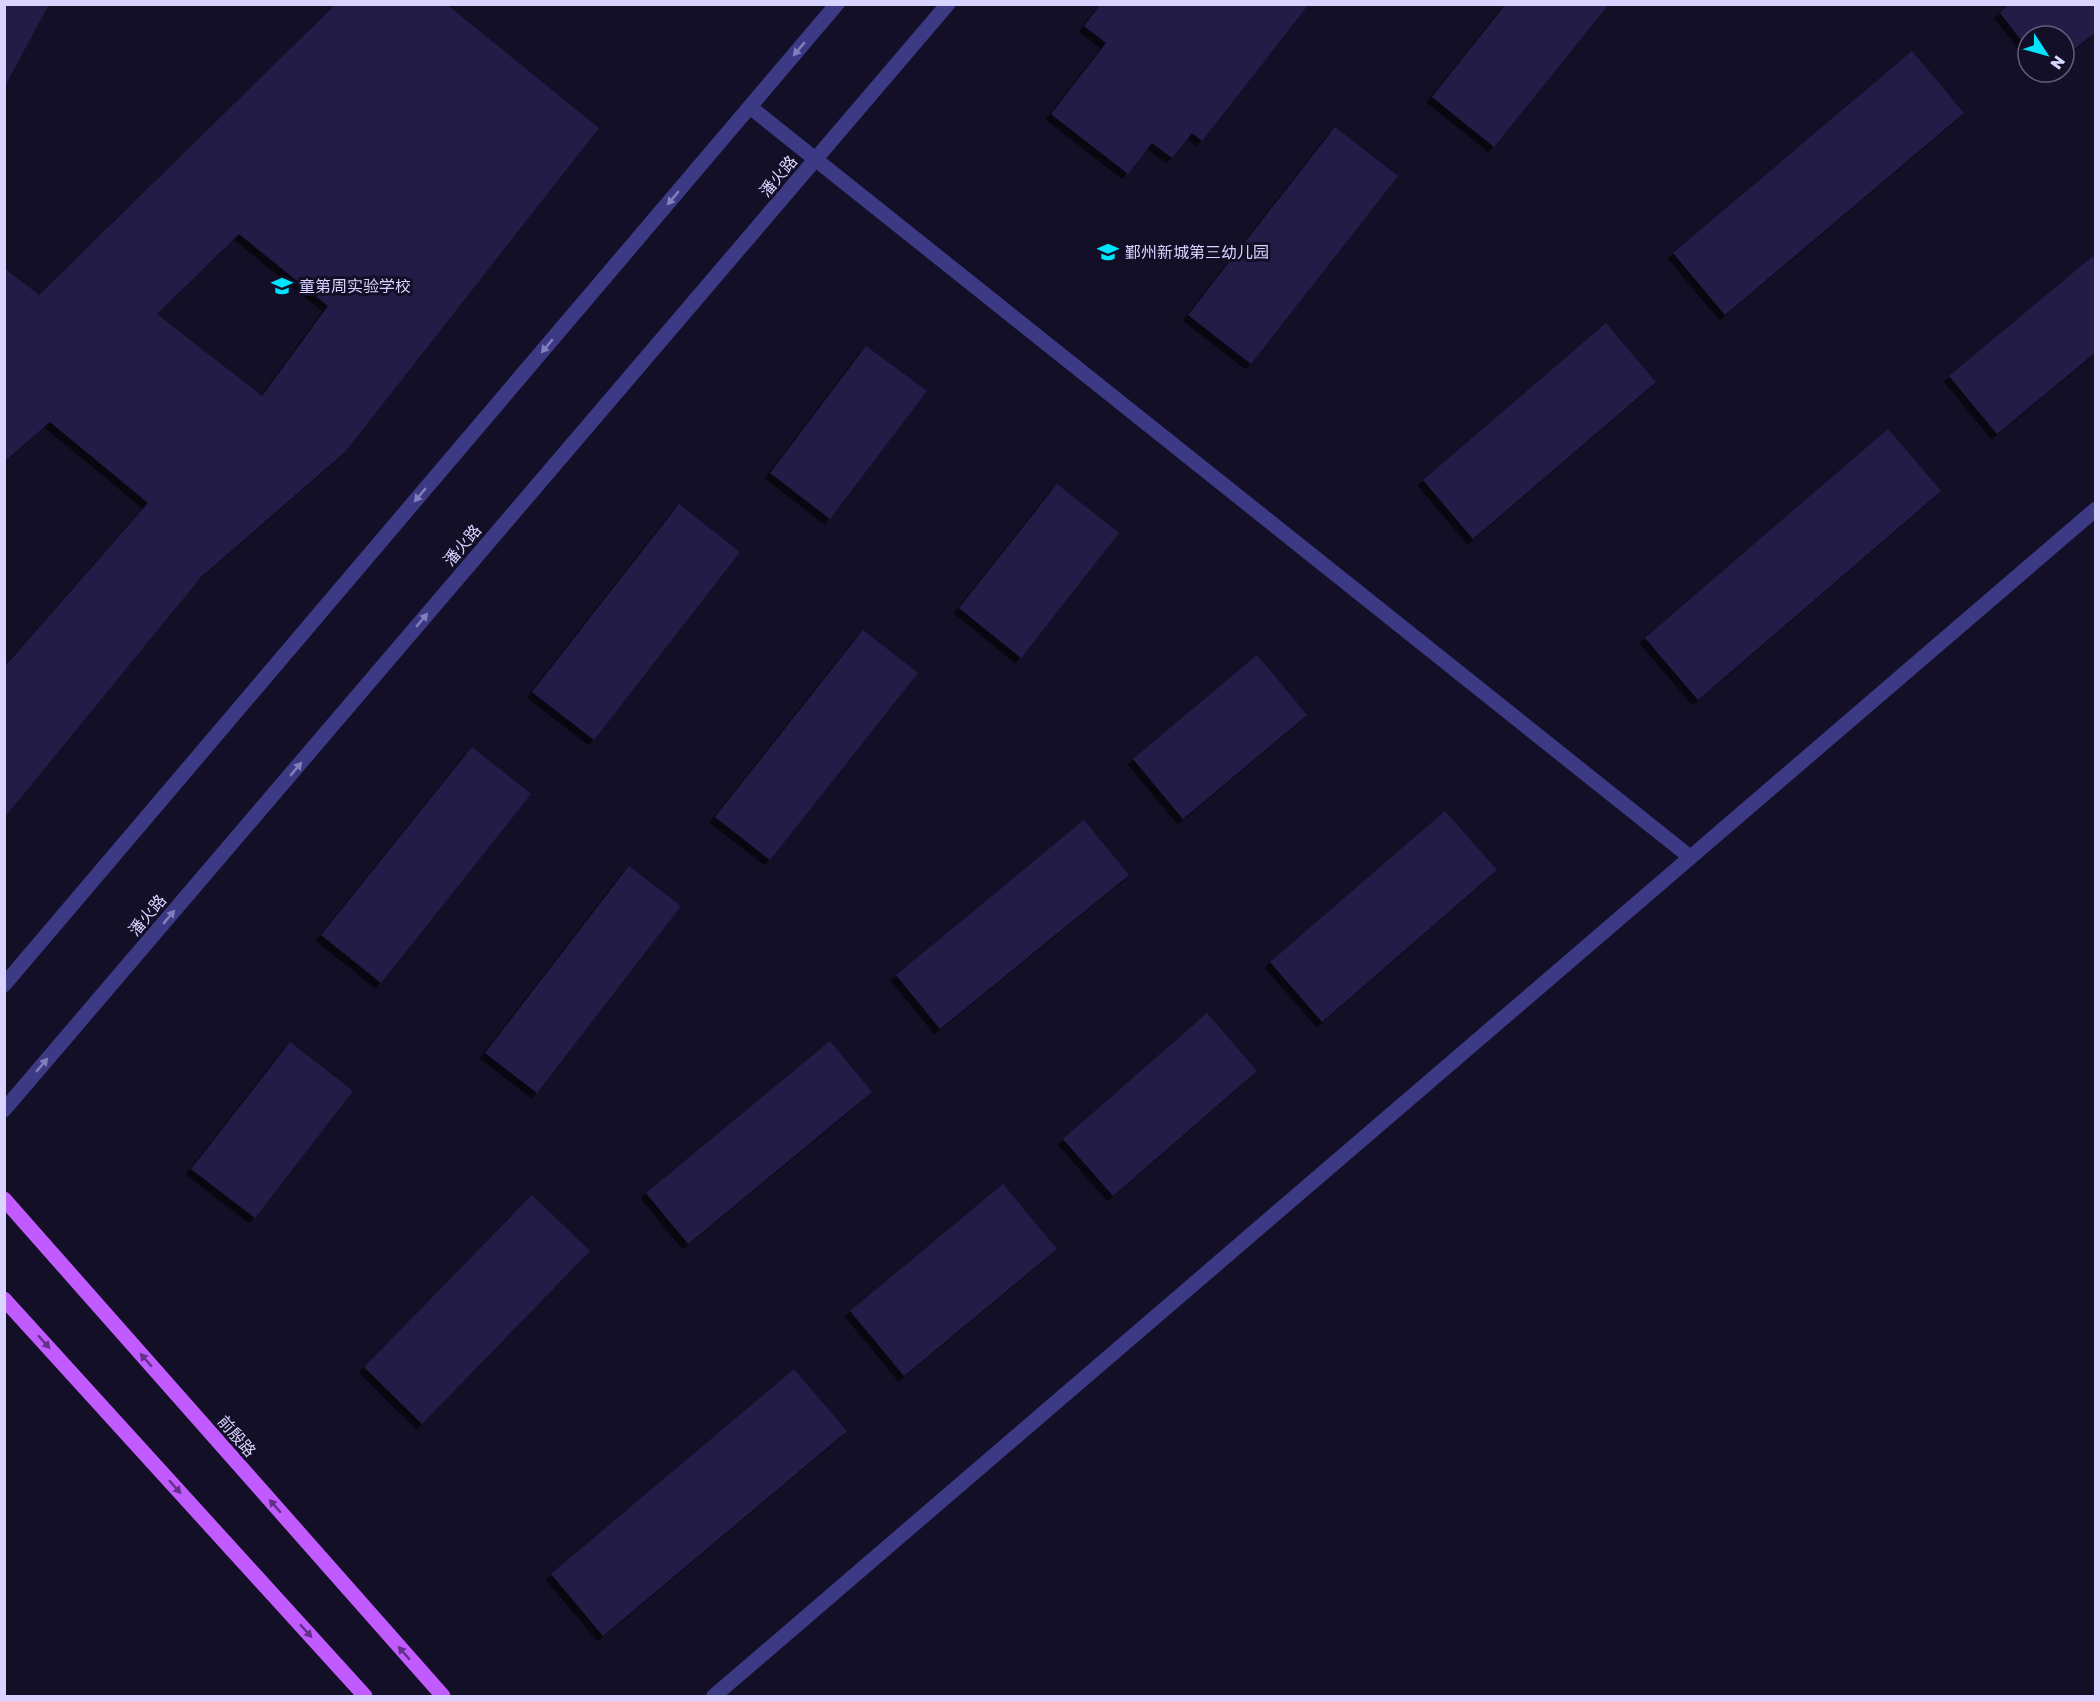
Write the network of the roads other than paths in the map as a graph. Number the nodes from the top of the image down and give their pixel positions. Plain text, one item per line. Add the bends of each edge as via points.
1 (837, 4) edge
2 (948, 4) edge
3 (750, 107) junction
4 (815, 160) junction
5 (2096, 509) edge
6 (1690, 857) junction
7 (4, 985) edge
8 (4, 1110) edge
9 (4, 1199) edge
10 (4, 1299) edge
11 (365, 1696) edge
12 (443, 1696) edge
13 (714, 1696) edge

1 -> 3 street
2 - 4 street, 潘火路
3 - 4 street
3 -> 7 street
4 - 6 street
8 -> 4 street, 潘火路
5 - 6 street
6 - 13 street
12 -> 9 main road, 前殷路
10 -> 11 main road

